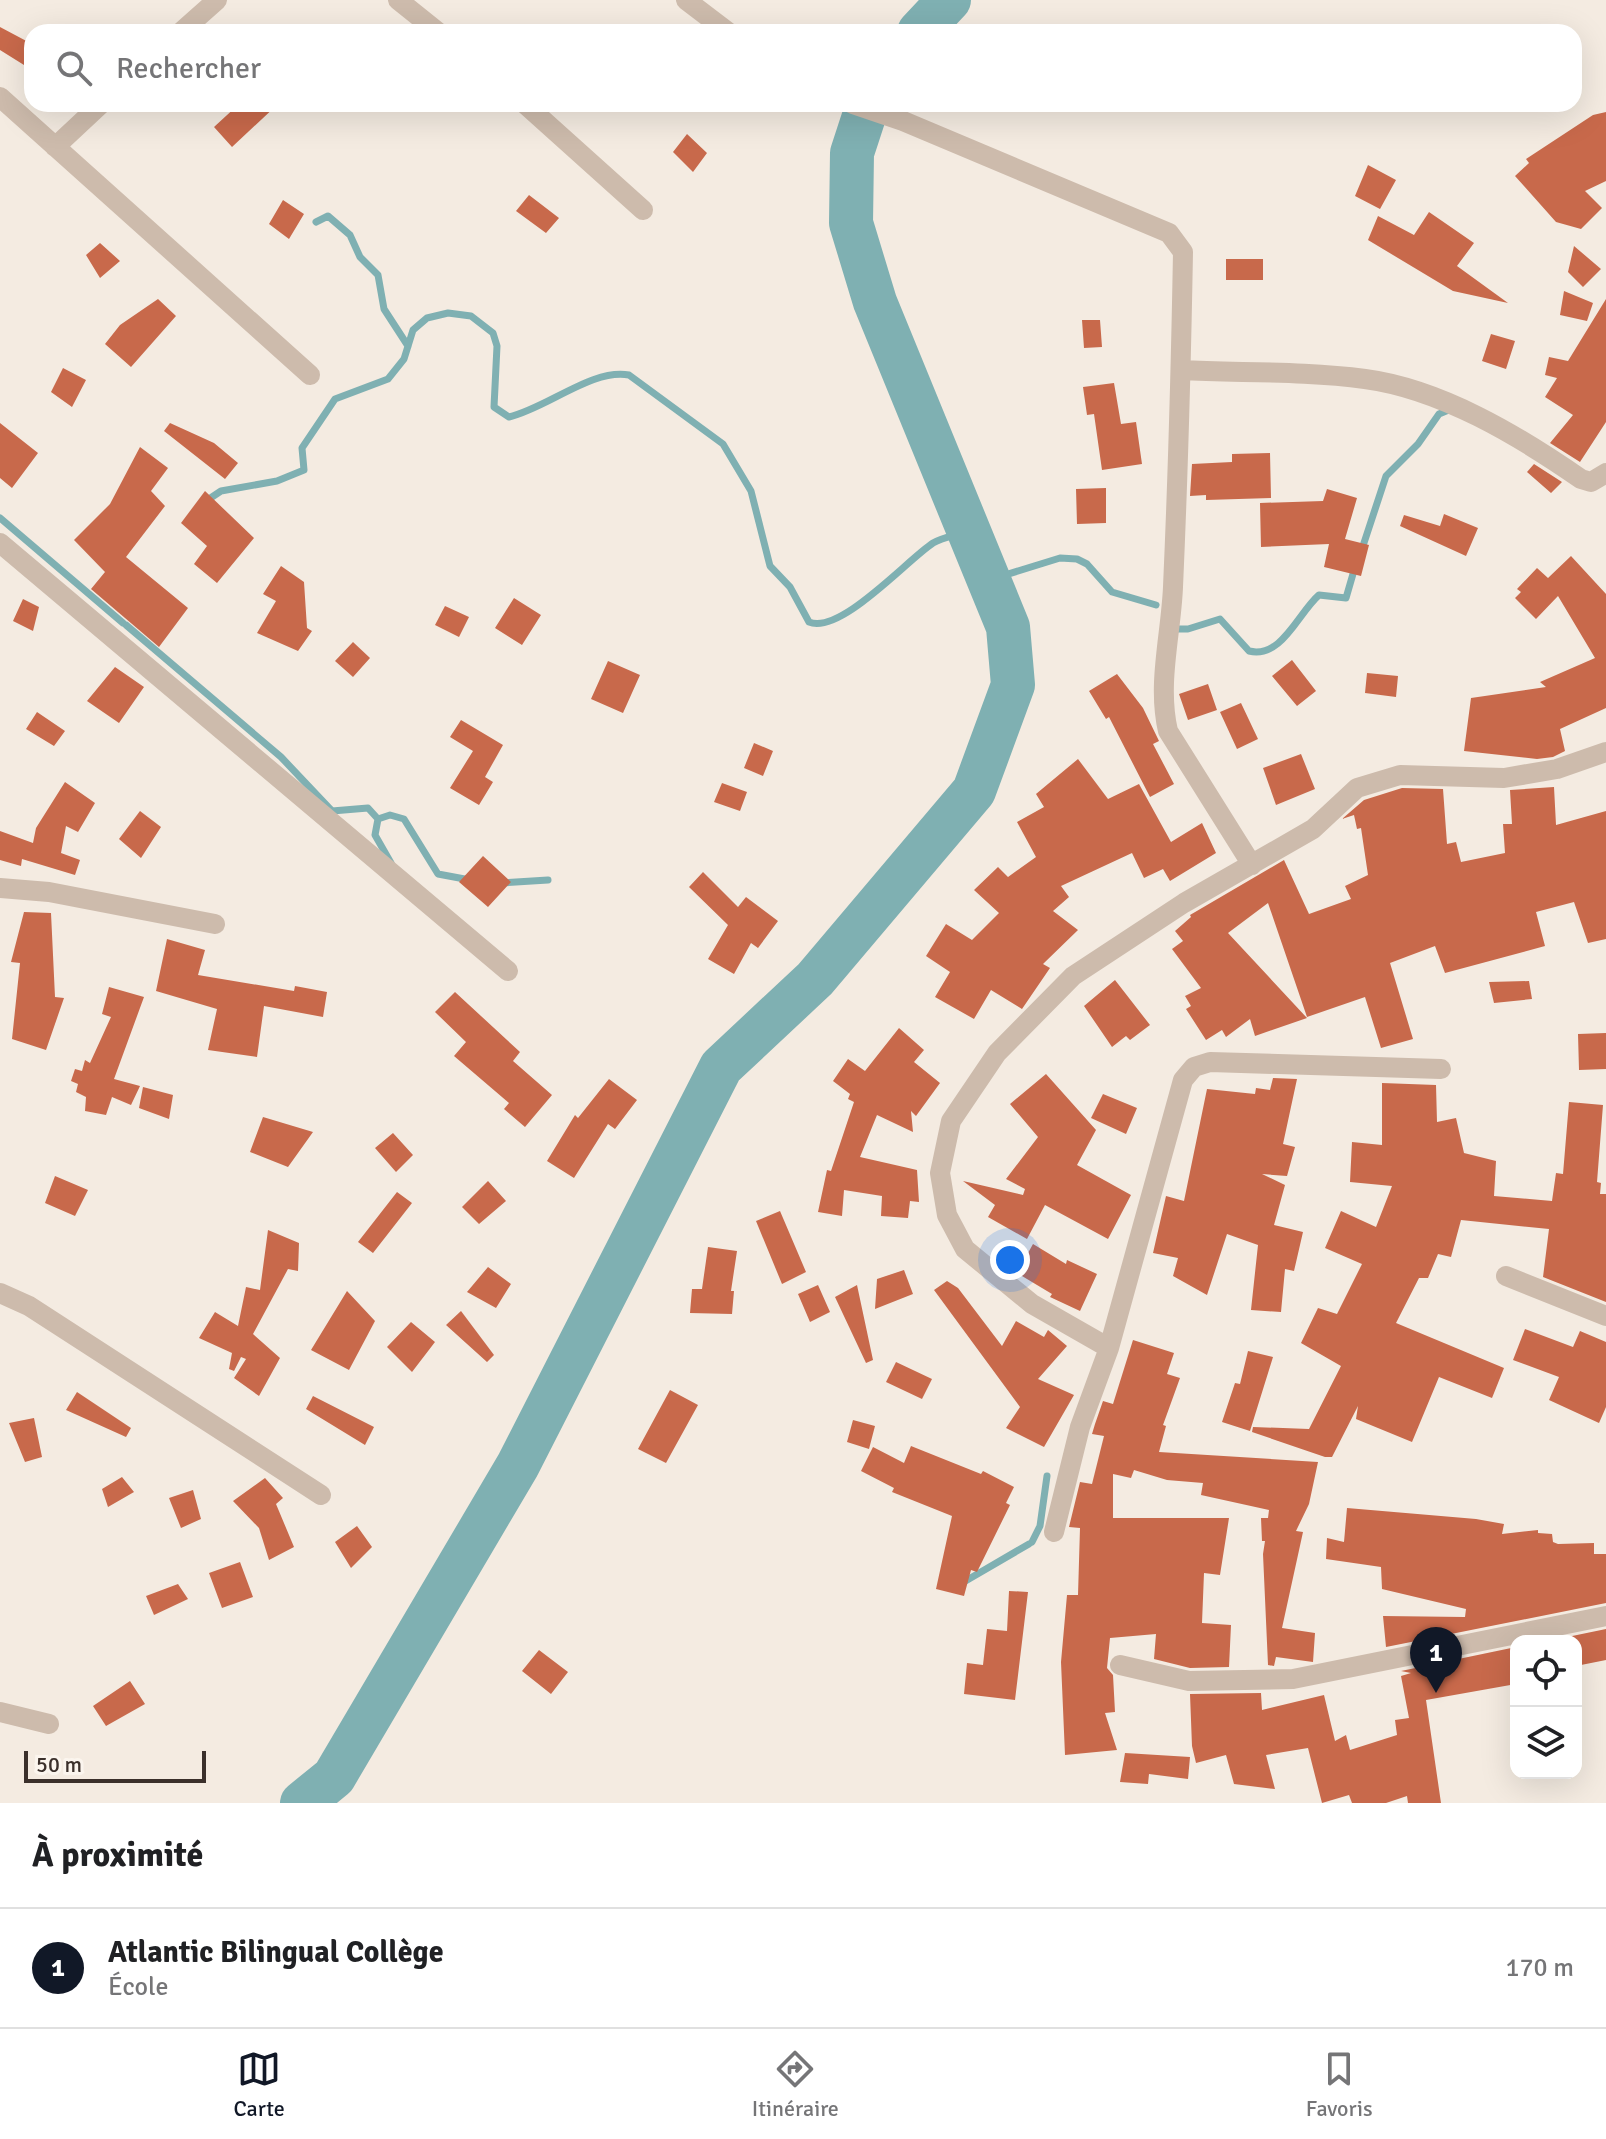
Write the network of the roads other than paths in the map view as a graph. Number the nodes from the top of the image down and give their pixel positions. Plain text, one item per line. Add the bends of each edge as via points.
1 (217, 0) edge
2 (398, 0) edge
3 (686, 0) edge
4 (190, 24) edge
5 (428, 24) edge
6 (718, 24) edge
7 (0, 97) edge
8 (92, 112) edge
9 (534, 112) edge
10 (877, 112) edge
11 (55, 147) junction
12 (643, 210) dead end
13 (1181, 370) junction
14 (310, 375) dead end
15 (1606, 473) edge
16 (0, 543) edge
17 (1606, 752) edge
18 (1252, 865) junction
19 (0, 888) edge
20 (215, 924) dead end
21 (508, 971) dead end
22 (1441, 1069) dead end
23 (1506, 1276) dead end
24 (0, 1293) edge
25 (1606, 1316) edge
26 (1109, 1348) junction
27 (321, 1495) dead end
28 (1054, 1532) dead end
29 (1606, 1616) edge
30 (1120, 1665) dead end
31 (0, 1712) edge
32 (49, 1724) dead end

1 - 4 street
2 - 5 street
3 - 6 street
7 - 11 street
8 - 11 street
9 - 12 street
10 - 13 street via 1179,241
11 - 14 street
13 - 15 street via 1366,379 1408,388 1519,435 1581,479 1591,482
13 - 18 street via 1172,610 1162,707 1168,731
16 - 21 street
17 - 18 street via 1557,769 1504,778 1424,774 1368,783 1348,793 1313,829
18 - 26 street via 1073,976 997,1053 951,1121 940,1173 947,1215 965,1249 1032,1304
19 - 20 street via 49,892
22 - 26 street via 1210,1062 1194,1067 1183,1080
23 - 25 street
24 - 27 street via 29,1306
26 - 28 street via 1080,1427
29 - 30 street via 1293,1679 1189,1681
31 - 32 street

